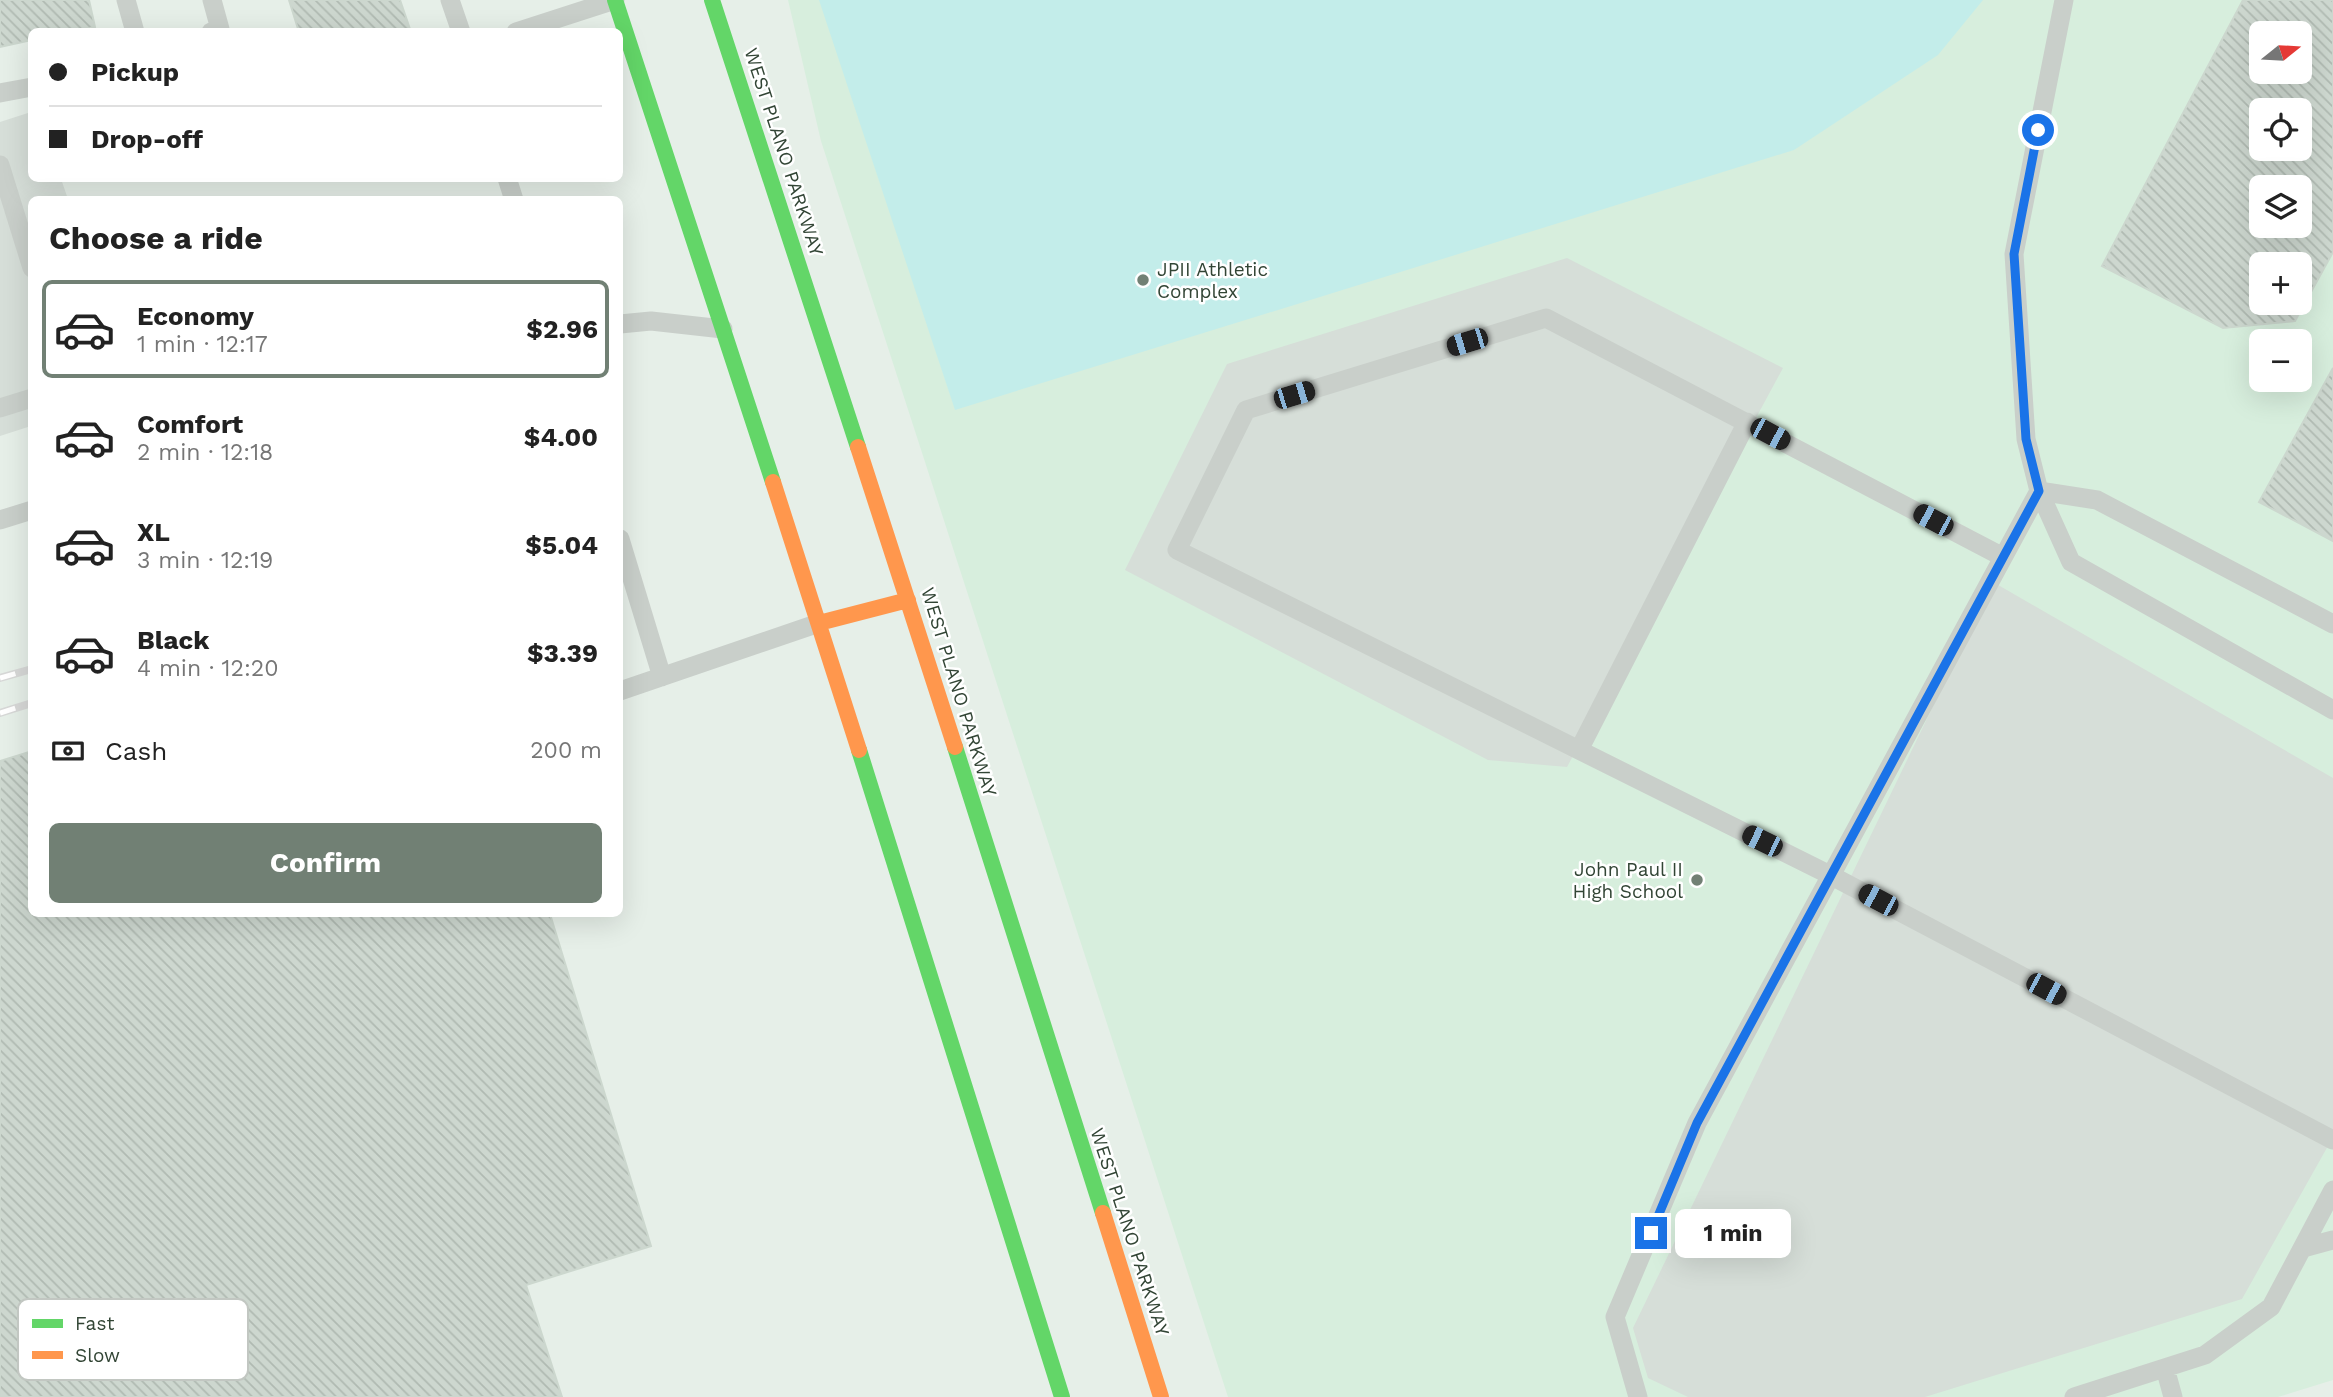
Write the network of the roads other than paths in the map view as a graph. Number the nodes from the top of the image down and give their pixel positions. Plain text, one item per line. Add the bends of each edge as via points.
1 (126, 0) edge
2 (212, 0) edge
3 (450, 0) edge
4 (615, 0) edge
5 (712, 0) edge
6 (2064, 0) edge
7 (134, 28) edge
8 (217, 28) edge
9 (460, 28) edge
10 (528, 28) edge
11 (28, 88) edge
12 (0, 93) edge
13 (0, 165) edge
14 (28, 255) edge
15 (623, 324) edge
16 (723, 329) junction
17 (28, 399) edge
18 (0, 408) edge
19 (1747, 422) junction
20 (2039, 491) junction
21 (28, 511) edge
22 (0, 520) edge
23 (623, 549) edge
24 (2003, 557) junction
25 (908, 600) junction
26 (819, 623) junction
27 (2333, 624) edge
28 (662, 677) junction
29 (623, 690) edge
30 (2333, 710) edge
31 (1579, 750) junction
32 (1830, 875) junction
33 (2333, 1140) edge
34 (2333, 1190) edge
35 (2333, 1240) edge
36 (2303, 1248) junction
37 (2165, 1368) junction
38 (1062, 1397) edge
39 (1161, 1397) edge
40 (1638, 1397) edge
41 (2074, 1397) edge
42 (2173, 1397) edge

1 - 7 lane
2 - 8 lane
3 - 9 lane
4 - 10 lane
4 - 16 main road
5 - 25 main road, WEST PLANO PARKWAY
6 - 20 lane via 2014,254 2026,439
11 - 12 lane
13 - 14 lane
15 - 16 lane via 651,321
16 - 26 main road
17 - 18 lane
19 - 24 lane
19 - 31 lane
19 - 31 lane via 1546,318 1246,410 1177,550
20 - 24 lane
20 - 27 lane via 2097,499
20 - 30 lane via 2071,562
21 - 22 lane
23 - 28 lane
24 - 32 lane
25 - 26 main road
25 - 39 main road, WEST PLANO PARKWAY
26 - 28 lane
26 - 38 main road
28 - 29 lane
31 - 32 lane
32 - 33 lane
32 - 40 lane via 1697,1123 1615,1317
34 - 36 lane
35 - 36 lane
36 - 37 lane via 2271,1307 2205,1355
37 - 41 lane
37 - 42 lane

